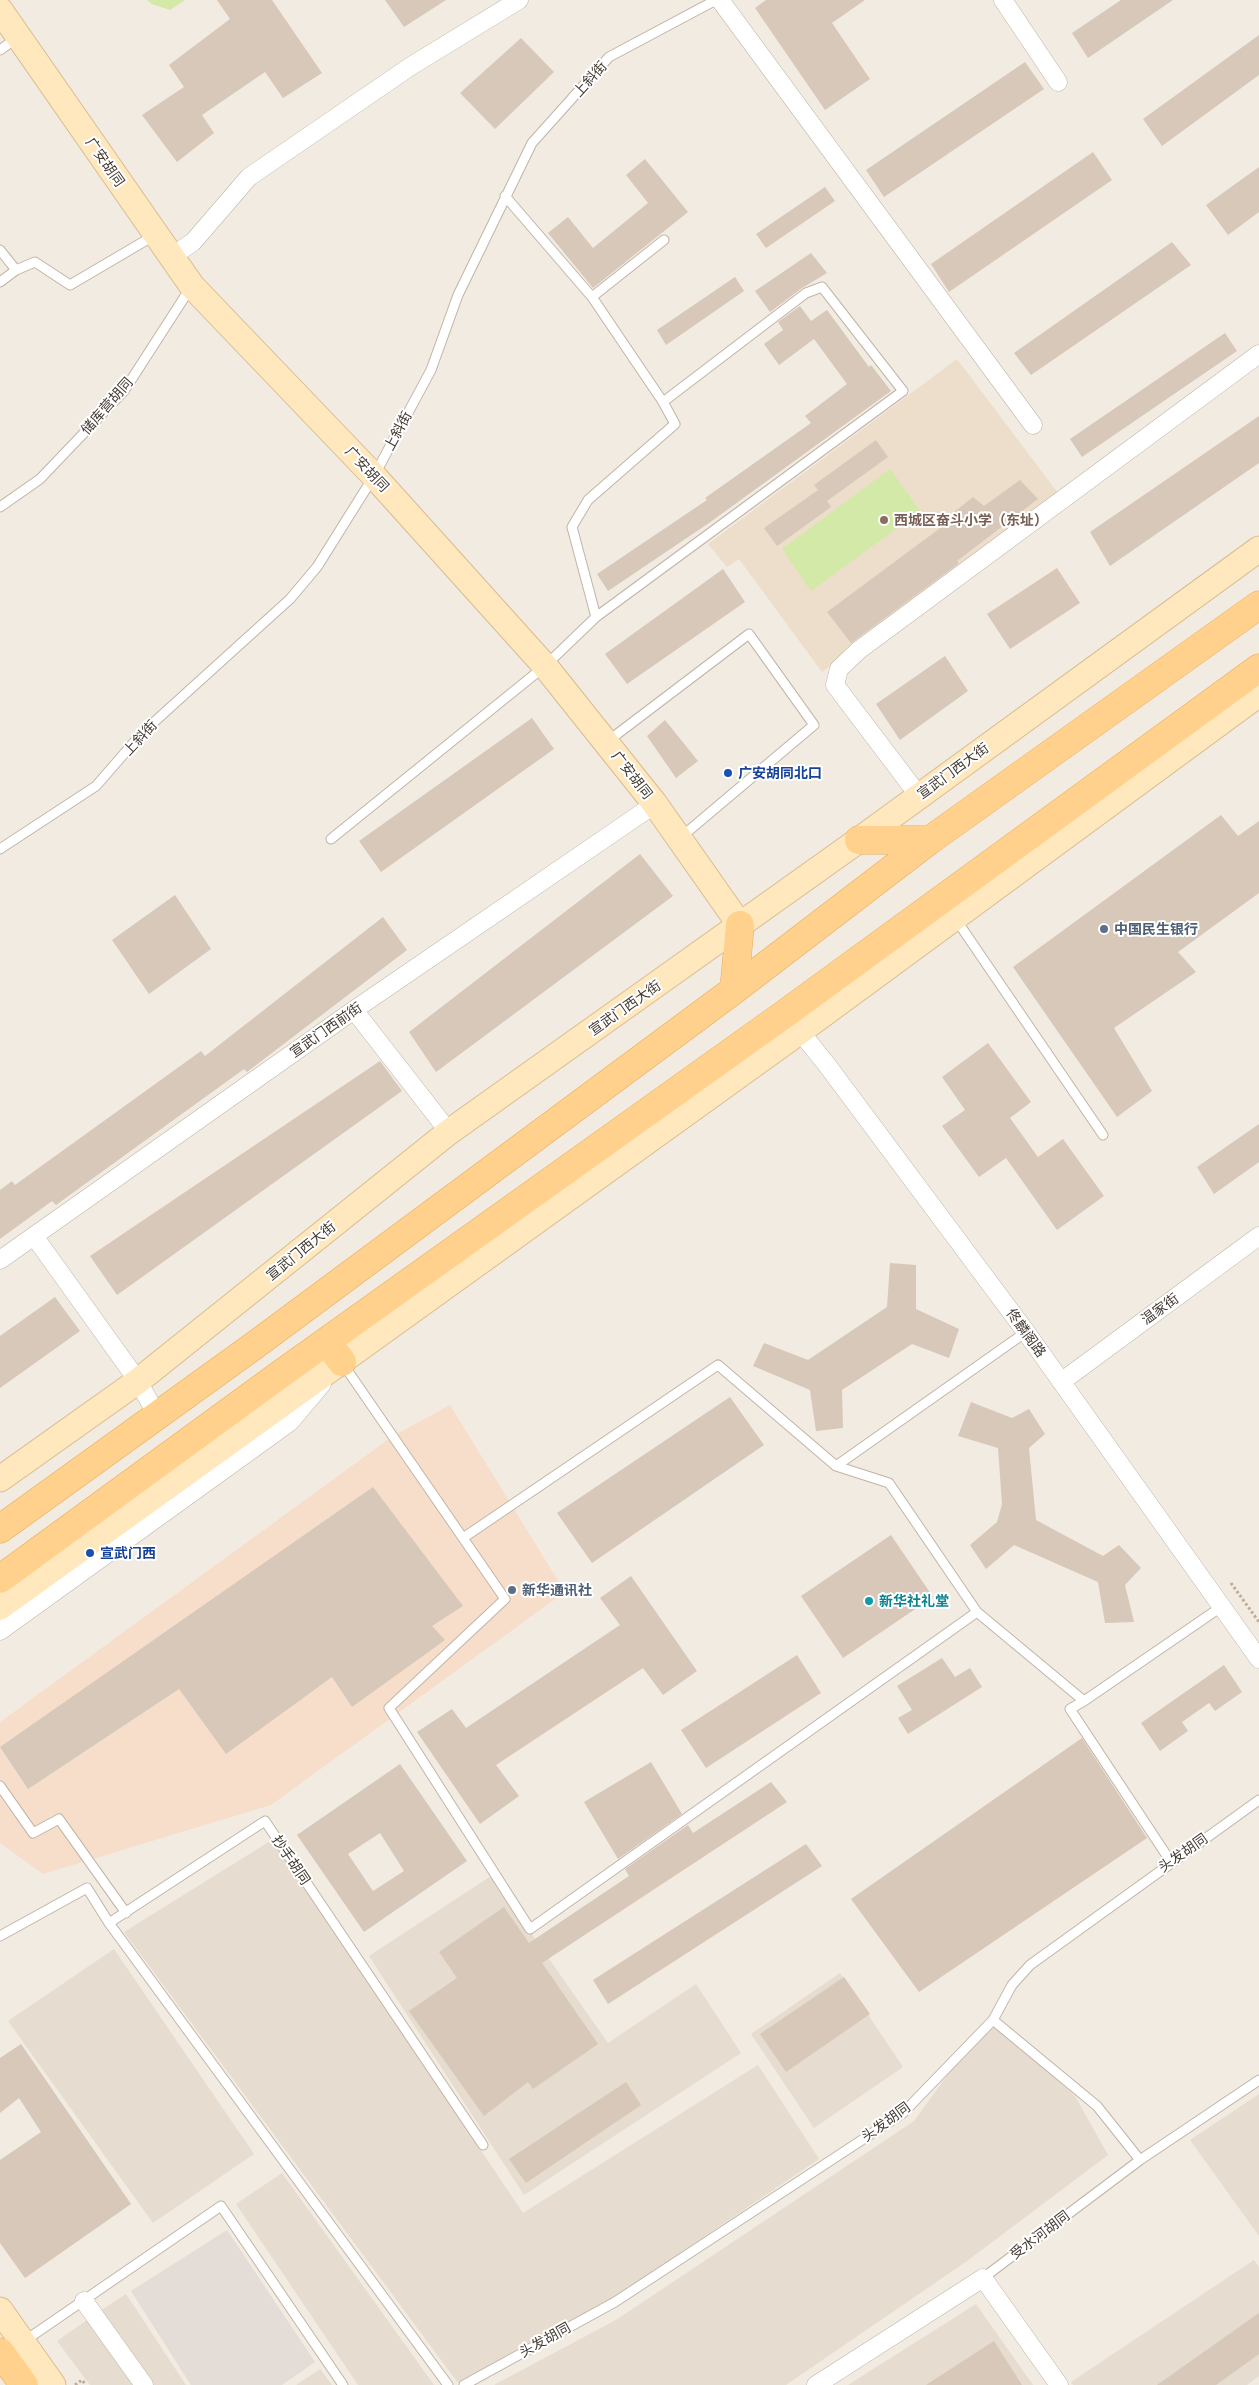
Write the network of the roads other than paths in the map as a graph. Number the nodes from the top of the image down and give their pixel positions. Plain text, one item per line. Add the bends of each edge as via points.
1 (520, 0) edge
2 (716, 0) edge
3 (720, 0) edge
4 (1003, 0) edge
5 (0, 10) edge
6 (9, 44) edge
7 (1058, 82) dead end
8 (505, 196) junction
9 (155, 235) junction
10 (664, 240) dead end
11 (0, 250) edge
12 (171, 257) junction
13 (16, 270) junction
14 (0, 282) edge
15 (192, 286) junction
16 (592, 297) junction
17 (1259, 354) edge
18 (663, 402) junction
19 (1033, 425) dead end
20 (374, 476) junction
21 (0, 507) edge
22 (1259, 549) edge
23 (1259, 605) edge
24 (596, 617) junction
25 (545, 666) junction
26 (1258, 676) edge
27 (606, 742) junction
28 (919, 796) junction
29 (655, 804) junction
30 (331, 839) dead end
31 (680, 839) junction
32 (859, 840) junction
33 (930, 840) junction
34 (0, 849) edge
35 (955, 918) junction
36 (740, 925) junction
37 (734, 990) junction
38 (354, 1010) junction
39 (793, 1023) junction
40 (449, 1132) junction
41 (1102, 1135) dead end
42 (34, 1236) junction
43 (1259, 1236) edge
44 (0, 1260) edge
45 (1026, 1332) junction
46 (334, 1352) junction
47 (138, 1381) junction
48 (1061, 1382) junction
49 (158, 1417) junction
50 (836, 1466) junction
51 (0, 1479) edge
52 (0, 1529) edge
53 (463, 1538) junction
54 (0, 1579) edge
55 (0, 1607) edge
56 (1221, 1607) junction
57 (977, 1612) junction
58 (0, 1631) edge
59 (1259, 1659) edge
60 (1084, 1701) junction
61 (0, 1786) edge
62 (1259, 1800) edge
63 (1171, 1862) junction
64 (126, 1913) junction
65 (109, 1923) junction
66 (0, 1936) edge
67 (993, 2020) junction
68 (1259, 2080) edge
69 (483, 2145) dead end
70 (1140, 2160) junction
71 (983, 2278) junction
72 (84, 2301) junction
73 (0, 2310) edge
74 (11, 2348) edge
75 (24, 2385) edge
76 (53, 2385) edge
77 (144, 2385) edge
78 (343, 2385) edge
79 (448, 2385) edge
80 (464, 2385) edge
81 (816, 2385) edge
82 (1059, 2385) edge

1 - 12 street via 411,66 250,177 193,242
2 - 8 lane, 上斜街 via 609,57 532,143
3 - 19 street
4 - 7 street
5 - 6 street, 广安胡同
6 - 9 street, 广安胡同
8 - 16 lane
8 - 20 lane, 上斜街 via 458,295 431,370
9 - 12 street, 广安胡同
9 - 13 lane via 70,285 35,262
10 - 16 lane
11 - 13 lane
12 - 15 street, 广安胡同
13 - 14 lane
15 - 20 street, 广安胡同
15 - 21 lane, 储库营胡同 via 124,391 40,479
16 - 18 lane
17 - 28 street via 859,650 840,669 835,685
18 - 24 lane via 675,424 588,500 572,527
18 - 24 lane via 806,293 822,287 903,391
20 - 25 street, 广安胡同
20 - 34 lane, 上斜街 via 317,567 290,599 142,732 96,786
22 - 28 street, 宣武门西大街
23 - 33 main road
24 - 25 lane
25 - 27 street, 广安胡同
25 - 30 lane
26 - 35 street
26 - 39 main road
27 - 29 street, 广安胡同
27 - 31 lane via 749,634 814,725
28 - 32 street, 宣武门西大街
29 - 31 street, 广安胡同
29 - 38 street, 宣武门西前街
31 - 36 street, 广安胡同
32 - 33 main road
32 - 36 street, 宣武门西大街
33 - 37 main road
35 - 39 street
35 - 41 lane
36 - 37 main road
36 - 40 street, 宣武门西大街
37 - 49 main road
38 - 40 street
38 - 42 street, 宣武门西前街
39 - 45 street, 佟麟阁路
39 - 46 main road
40 - 47 street, 宣武门西大街
42 - 44 street, 宣武门西前街
42 - 47 street
43 - 48 street, 温家街
45 - 48 street, 佟麟阁路
45 - 50 lane
46 - 53 lane
46 - 54 main road via 278,1376
46 - 55 street
46 - 58 street via 290,1422
47 - 49 street
47 - 51 street, 宣武门西大街
48 - 56 street, 佟麟阁路
49 - 52 main road
50 - 53 lane via 718,1365
50 - 57 lane via 888,1483
53 - 57 lane via 505,1599 389,1708 530,1930
56 - 59 street, 佟麟阁路
56 - 60 lane
57 - 60 lane
60 - 63 lane via 1070,1709
61 - 64 lane via 33,1833 59,1819
62 - 63 lane, 头发胡同
63 - 67 lane, 头发胡同 via 1030,1965 1012,1984
64 - 65 lane, 抄手胡同
64 - 69 lane, 抄手胡同 via 265,1821
65 - 66 lane via 88,1888
65 - 79 lane
67 - 70 lane via 1097,2106
67 - 80 lane, 头发胡同 via 903,2113 615,2302
68 - 70 lane, 受水河胡同
70 - 71 lane, 受水河胡同
71 - 81 street, 受水河胡同
71 - 82 street
72 - 74 lane
72 - 77 street
72 - 78 lane via 221,2206
73 - 74 street
74 - 75 main road
74 - 76 street

